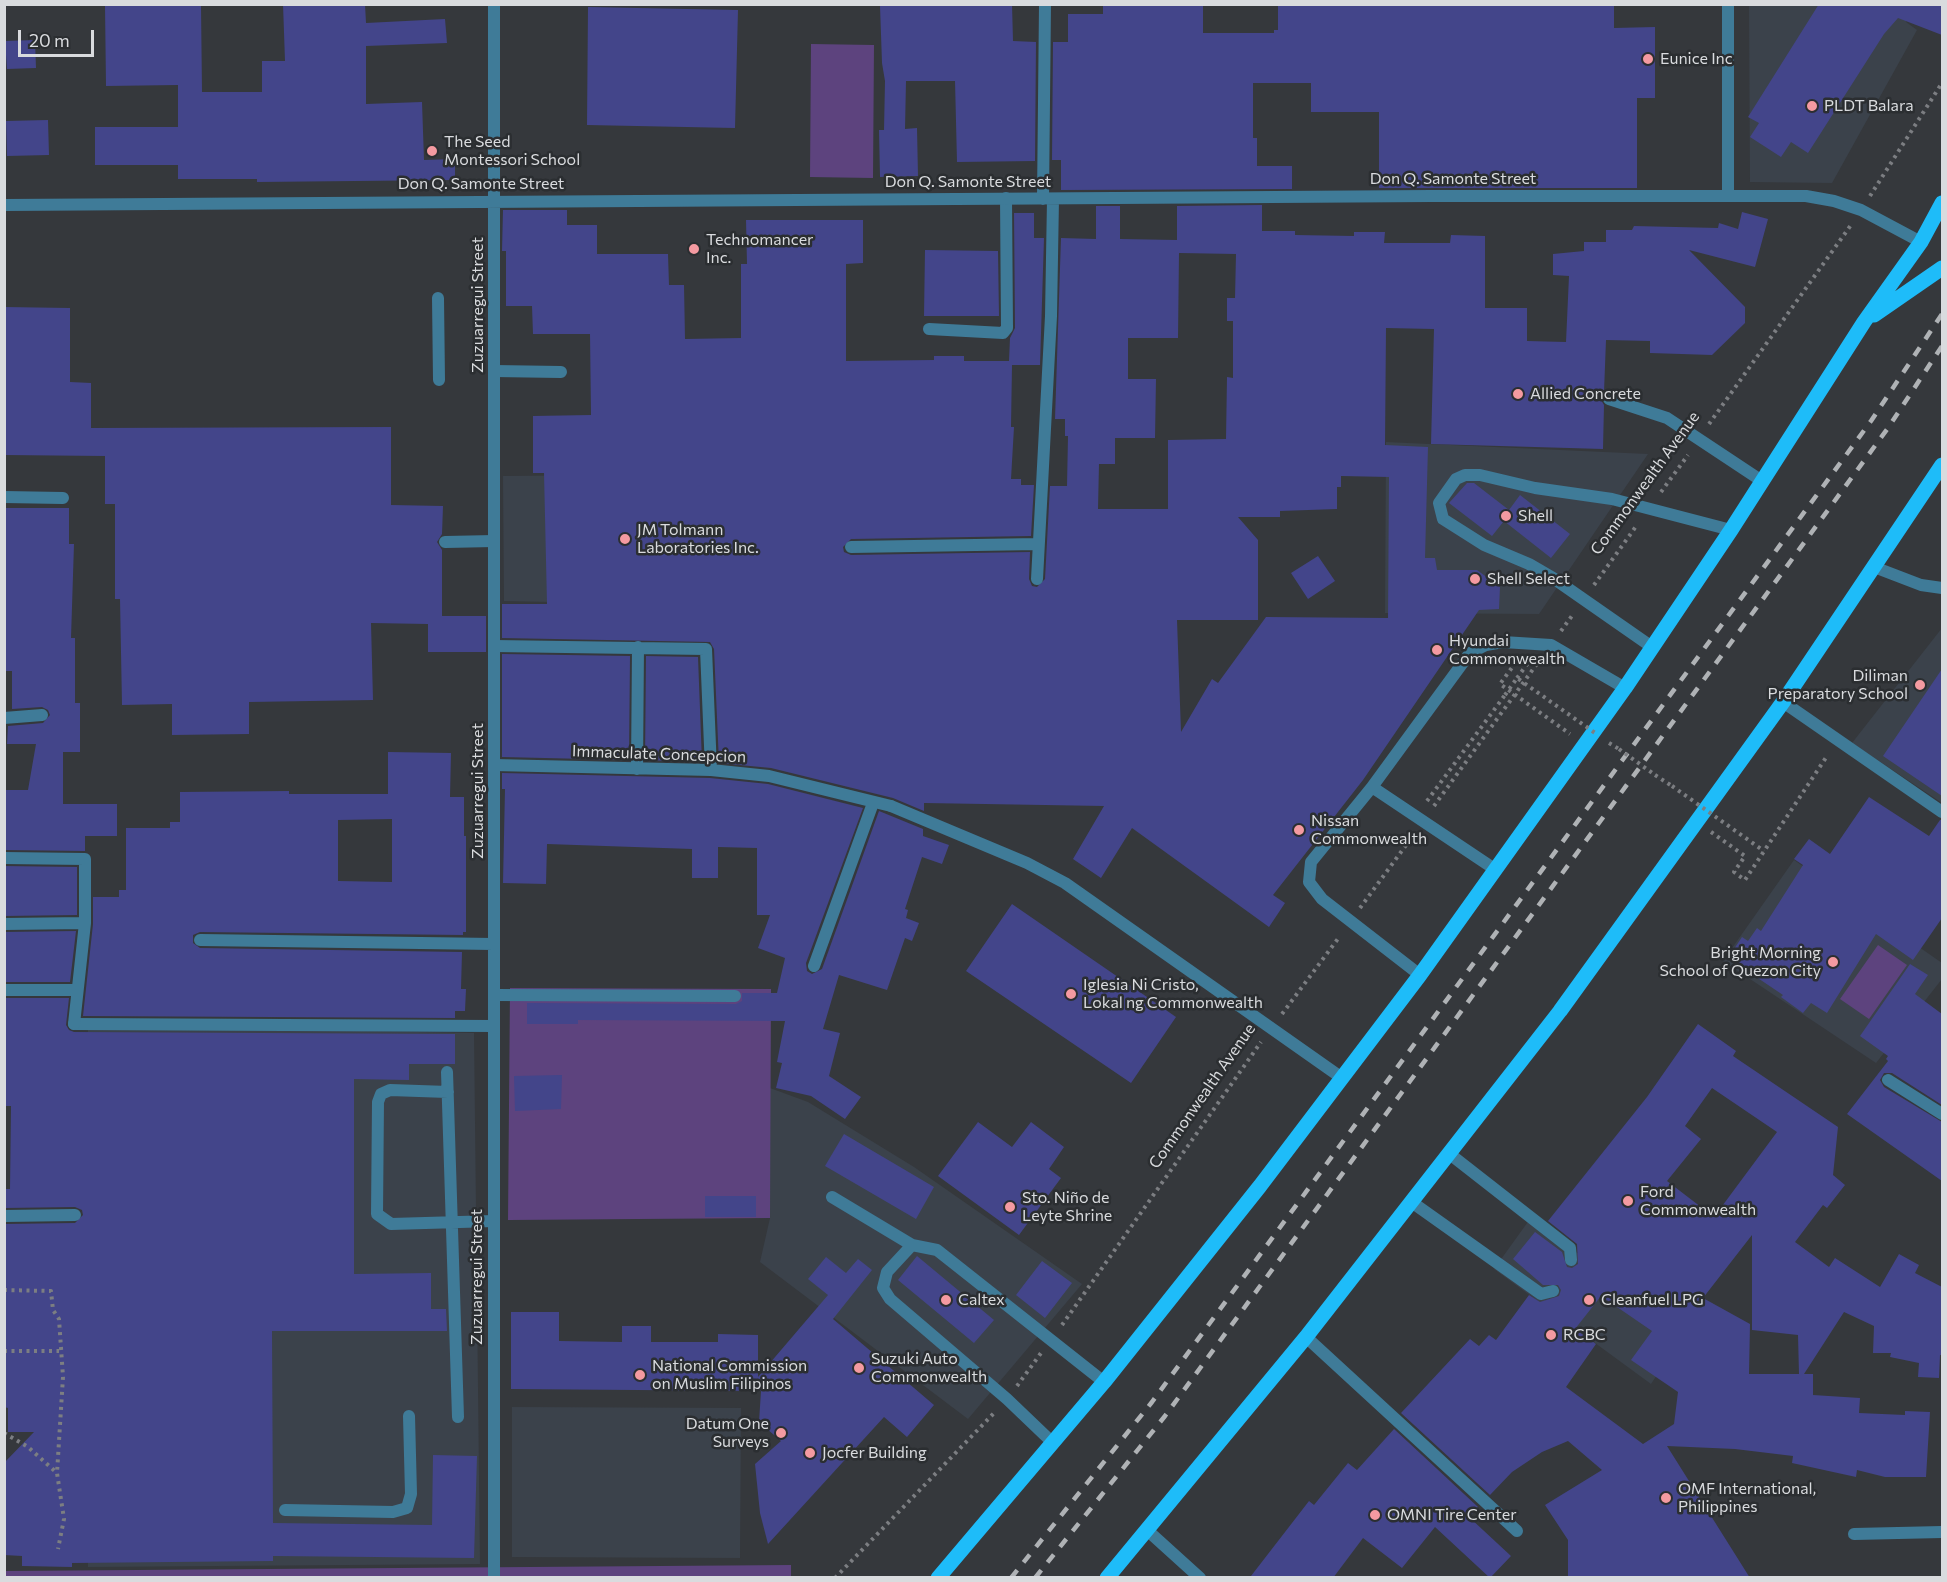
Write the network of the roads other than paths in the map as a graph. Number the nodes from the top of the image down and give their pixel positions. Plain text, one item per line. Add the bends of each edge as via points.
1 (494, 4) edge
2 (1045, 4) edge
3 (1728, 4) edge
4 (1728, 195) junction
5 (1006, 198) junction
6 (1048, 199) junction
7 (494, 201) junction
8 (1942, 203) edge
9 (4, 205) edge
10 (1921, 242) junction
11 (1942, 268) edge
12 (438, 298) dead end
13 (1864, 322) junction
14 (929, 329) dead end
15 (494, 371) junction
16 (561, 372) dead end
17 (439, 380) dead end
18 (1609, 399) dead end
19 (1942, 456) edge
20 (1942, 465) edge
21 (1762, 481) junction
22 (1930, 484) junction
23 (4, 497) edge
24 (63, 498) dead end
25 (1731, 530) junction
26 (494, 541) junction
27 (445, 542) dead end
28 (1038, 544) junction
29 (851, 547) dead end
30 (1874, 567) junction
31 (1037, 579) dead end
32 (1942, 588) edge
33 (494, 646) junction
34 (638, 647) junction
35 (1652, 647) junction
36 (1625, 688) junction
37 (1783, 702) junction
38 (42, 715) dead end
39 (4, 718) edge
40 (494, 765) junction
41 (638, 769) junction
42 (711, 770) junction
43 (1372, 787) junction
44 (873, 803) junction
45 (1942, 812) edge
46 (4, 858) edge
47 (1496, 870) junction
48 (85, 923) junction
49 (4, 924) edge
50 (200, 940) dead end
51 (494, 944) junction
52 (814, 966) dead end
53 (1420, 975) junction
54 (4, 990) edge
55 (77, 990) junction
56 (494, 995) junction
57 (735, 996) dead end
58 (494, 1026) junction
59 (447, 1072) dead end
60 (1342, 1078) junction
61 (1888, 1080) dead end
62 (448, 1092) junction
63 (1942, 1114) edge
64 (1451, 1155) junction
65 (832, 1197) dead end
66 (1413, 1203) junction
67 (75, 1215) dead end
68 (4, 1216) edge
69 (452, 1220) junction
70 (494, 1221) junction
71 (912, 1245) junction
72 (1571, 1260) dead end
73 (1553, 1291) dead end
74 (1306, 1338) junction
75 (1104, 1382) junction
76 (410, 1416) dead end
77 (458, 1417) dead end
78 (1053, 1443) junction
79 (285, 1510) dead end
80 (1148, 1530) junction
81 (1517, 1531) dead end
82 (1942, 1532) edge
83 (1854, 1534) dead end
84 (494, 1578) edge
85 (938, 1578) edge
86 (1107, 1578) edge
87 (1200, 1578) edge

1 - 7 street, Zuzuarregui Street
2 - 6 street
3 - 4 street
4 - 6 street, Don Q. Samonte Street
4 - 10 street, Don Q. Samonte Street via 1806,196 1834,201 1861,210
5 - 6 street, Don Q. Samonte Street
5 - 7 street, Don Q. Samonte Street
5 - 14 street via 1007,328 1002,333
6 - 28 street via 1051,316
7 - 9 street, Don Q. Samonte Street
7 - 15 street, Zuzuarregui Street
8 - 10 main road
10 - 13 main road
11 - 13 main road
12 - 17 street
13 - 21 main road
15 - 16 street
15 - 26 street, Zuzuarregui Street
18 - 21 street via 1649,410
19 - 22 main road
20 - 22 main road
21 - 25 main road
22 - 30 main road
23 - 24 street
25 - 35 main road
25 - 35 street via 1612,499 1480,476 1456,479 1439,503 1443,519 1484,545 1529,564
26 - 27 street
26 - 33 street, Zuzuarregui Street
28 - 29 street
28 - 31 street
30 - 32 street via 1921,585
30 - 37 main road
33 - 34 street
33 - 40 street, Zuzuarregui Street
34 - 41 street
34 - 42 street via 706,649
35 - 36 main road
36 - 43 street via 1551,645 1486,645 1470,653
36 - 47 main road
37 - 45 street
37 - 64 main road
38 - 39 street
40 - 41 street, Immaculate Concepcion
40 - 51 street, Zuzuarregui Street
41 - 42 street, Immaculate Concepcion
42 - 44 street, Immaculate Concepcion via 769,776
43 - 47 street
43 - 53 street via 1311,862 1309,882 1322,899
44 - 52 street
44 - 60 street, Immaculate Concepcion via 891,806 1065,883
46 - 48 street via 85,859
47 - 53 main road
48 - 49 street
48 - 55 street
50 - 51 street
51 - 56 street, Zuzuarregui Street
53 - 60 main road
54 - 55 street
55 - 58 street via 74,1024
56 - 57 street
56 - 58 street, Zuzuarregui Street
58 - 70 street, Zuzuarregui Street
59 - 62 street
60 - 75 main road
61 - 63 street
62 - 69 street
62 - 69 street via 390,1090 381,1094 377,1214 391,1224
64 - 66 main road
64 - 72 street via 1570,1248
65 - 71 street
66 - 73 street via 1541,1294
66 - 74 main road
67 - 68 street
69 - 70 street
69 - 77 street
70 - 84 street, Zuzuarregui Street
71 - 75 street via 937,1250
71 - 78 street via 887,1272 883,1288 890,1299
74 - 80 main road
74 - 81 street
75 - 78 main road
76 - 79 street via 411,1494 407,1508 393,1512
78 - 85 main road
80 - 86 main road
80 - 87 street
82 - 83 street

